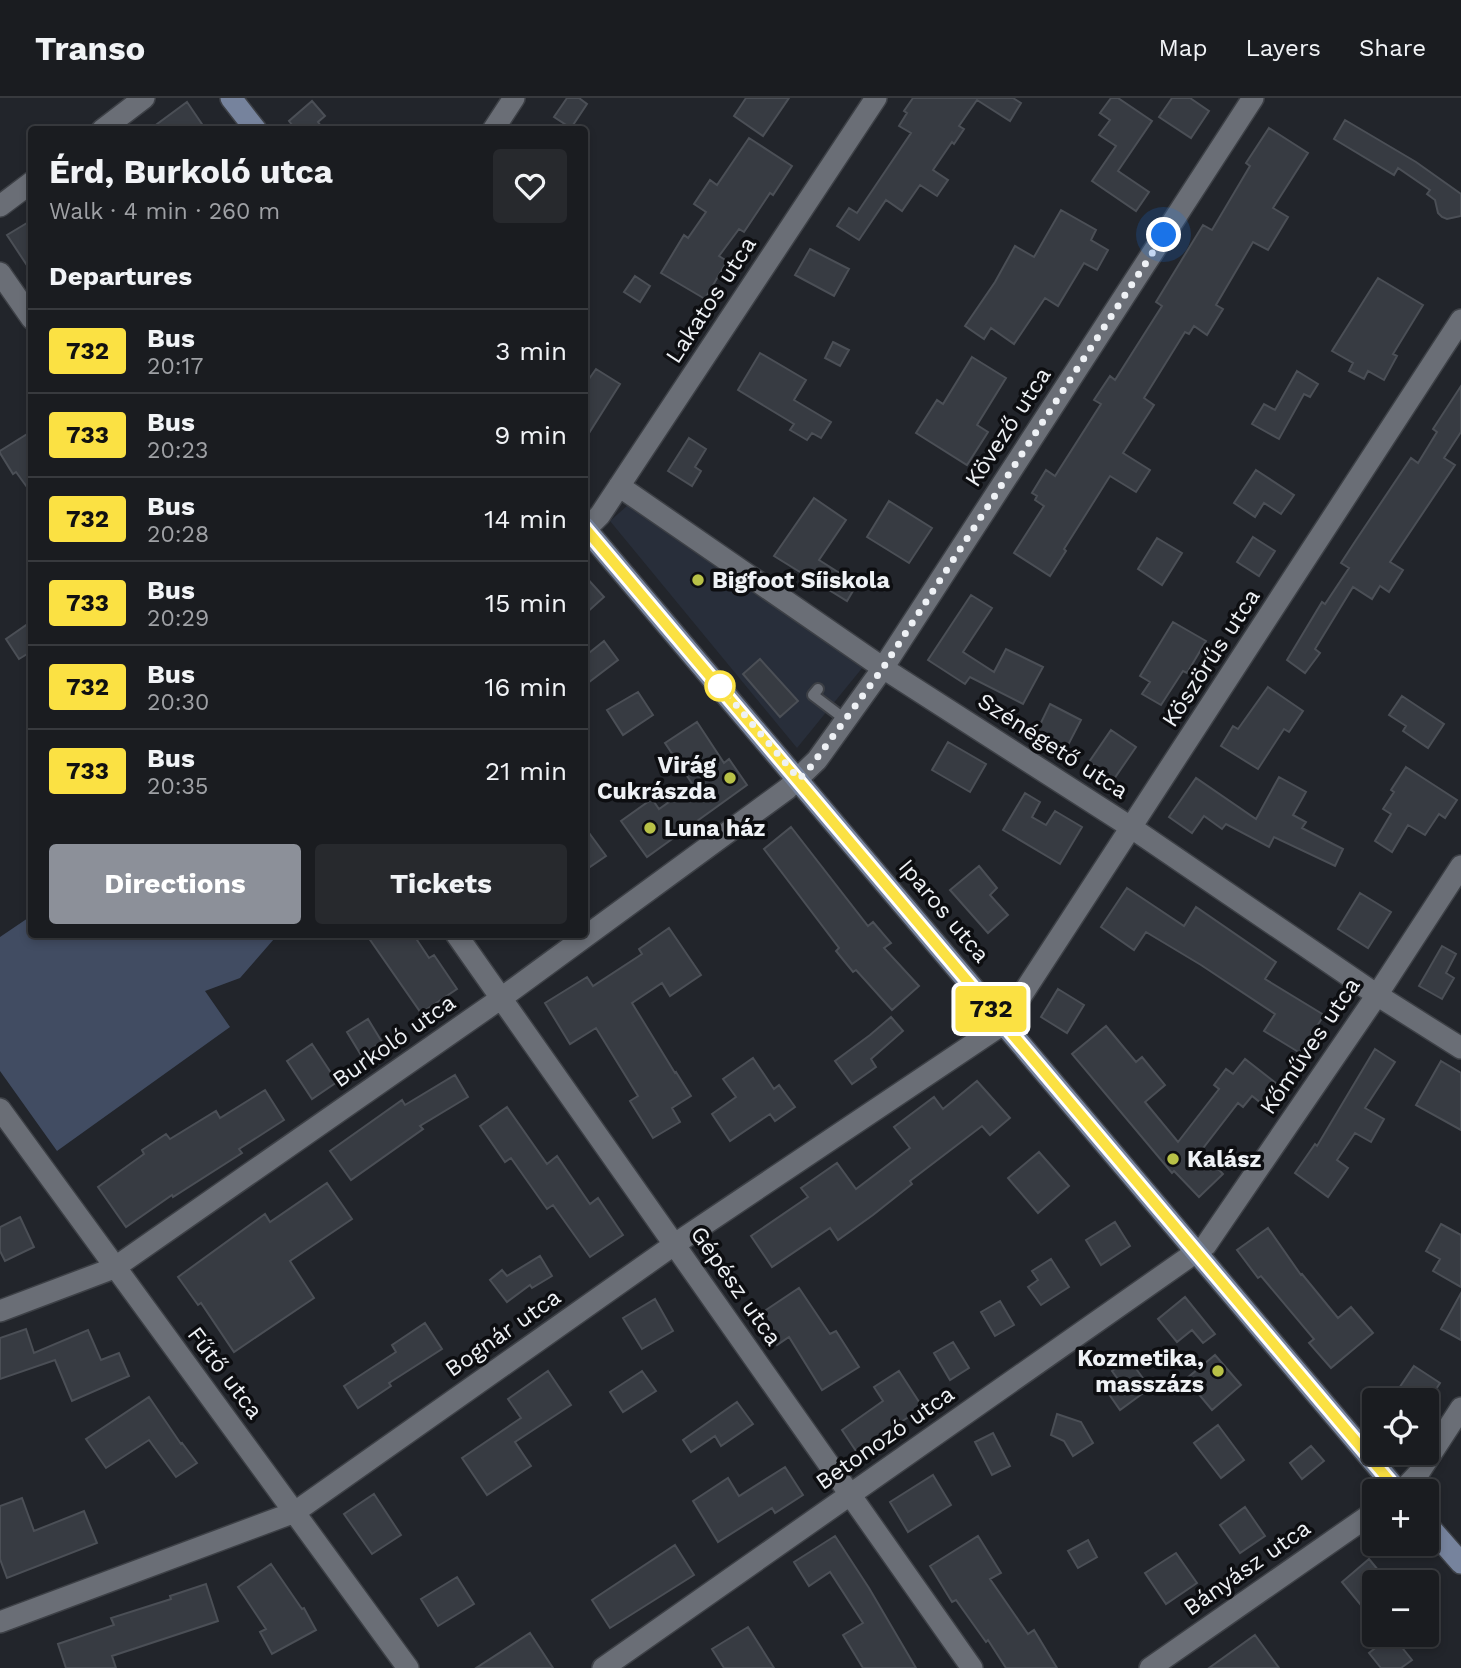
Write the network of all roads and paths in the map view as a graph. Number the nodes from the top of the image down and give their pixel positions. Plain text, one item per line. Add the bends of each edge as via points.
1 (144, 98) edge
2 (231, 98) edge
3 (514, 98) edge
4 (876, 98) edge
5 (1253, 98) edge
6 (107, 126) edge
7 (253, 126) edge
8 (496, 126) edge
9 (28, 185) edge
10 (0, 206) edge
11 (0, 273) edge
12 (28, 313) edge
13 (1461, 320) edge
14 (619, 486) junction
15 (588, 525) edge
16 (588, 532) edge
17 (883, 668) junction
18 (818, 689) dead end
19 (846, 720) junction
20 (799, 779) junction
21 (1132, 828) junction
22 (1461, 866) edge
23 (588, 934) edge
24 (459, 938) edge
25 (583, 938) edge
26 (1377, 995) junction
27 (500, 999) junction
28 (1003, 1024) junction
29 (1461, 1048) edge
30 (0, 1109) edge
31 (675, 1244) junction
32 (1197, 1251) junction
33 (114, 1268) junction
34 (0, 1311) edge
35 (1461, 1408) edge
36 (1390, 1479) edge
37 (1413, 1479) edge
38 (851, 1494) junction
39 (295, 1512) junction
40 (1362, 1519) edge
41 (1439, 1536) edge
42 (1459, 1555) edge
43 (0, 1622) edge
44 (408, 1668) edge
45 (603, 1668) edge
46 (972, 1668) edge
47 (1150, 1668) edge

1 - 6 street
2 - 7 street
3 - 8 street
4 - 14 street, Lakatos utca
5 - 17 street, Kövező utca
9 - 10 street
11 - 12 street
13 - 21 street, Köszörűs utca
14 - 15 street, Lakatos utca
14 - 17 street, Szénégető utca
16 - 20 street, Iparos utca
17 - 19 street, Kövező utca
17 - 21 street, Szénégető utca
18 - 19 lane via 813,695
19 - 20 street, Kövező utca
20 - 23 street, Burkoló utca
20 - 28 street, Iparos utca
21 - 26 street, Szénégető utca
21 - 28 street, Köszörűs utca
22 - 26 street, Kőműves utca
24 - 27 street, Gépész utca
25 - 27 street, Burkoló utca
26 - 29 street, Szénégető utca
26 - 32 street, Kőműves utca via 1213,1237
27 - 31 street, Gépész utca
27 - 33 street, Burkoló utca
28 - 31 street, Bognár utca
28 - 32 street, Iparos utca
30 - 33 street, Fűtő utca
31 - 38 street, Gépész utca
31 - 39 street, Bognár utca
32 - 36 street, Iparos utca
32 - 38 street, Betonozó utca
33 - 34 street, Burkoló utca
33 - 39 street, Fűtő utca
35 - 37 street
38 - 45 street, Betonozó utca
38 - 46 street, Gépész utca
39 - 43 street, Bognár utca
39 - 44 street, Fűtő utca
40 - 47 street, Bányász utca
41 - 42 street

